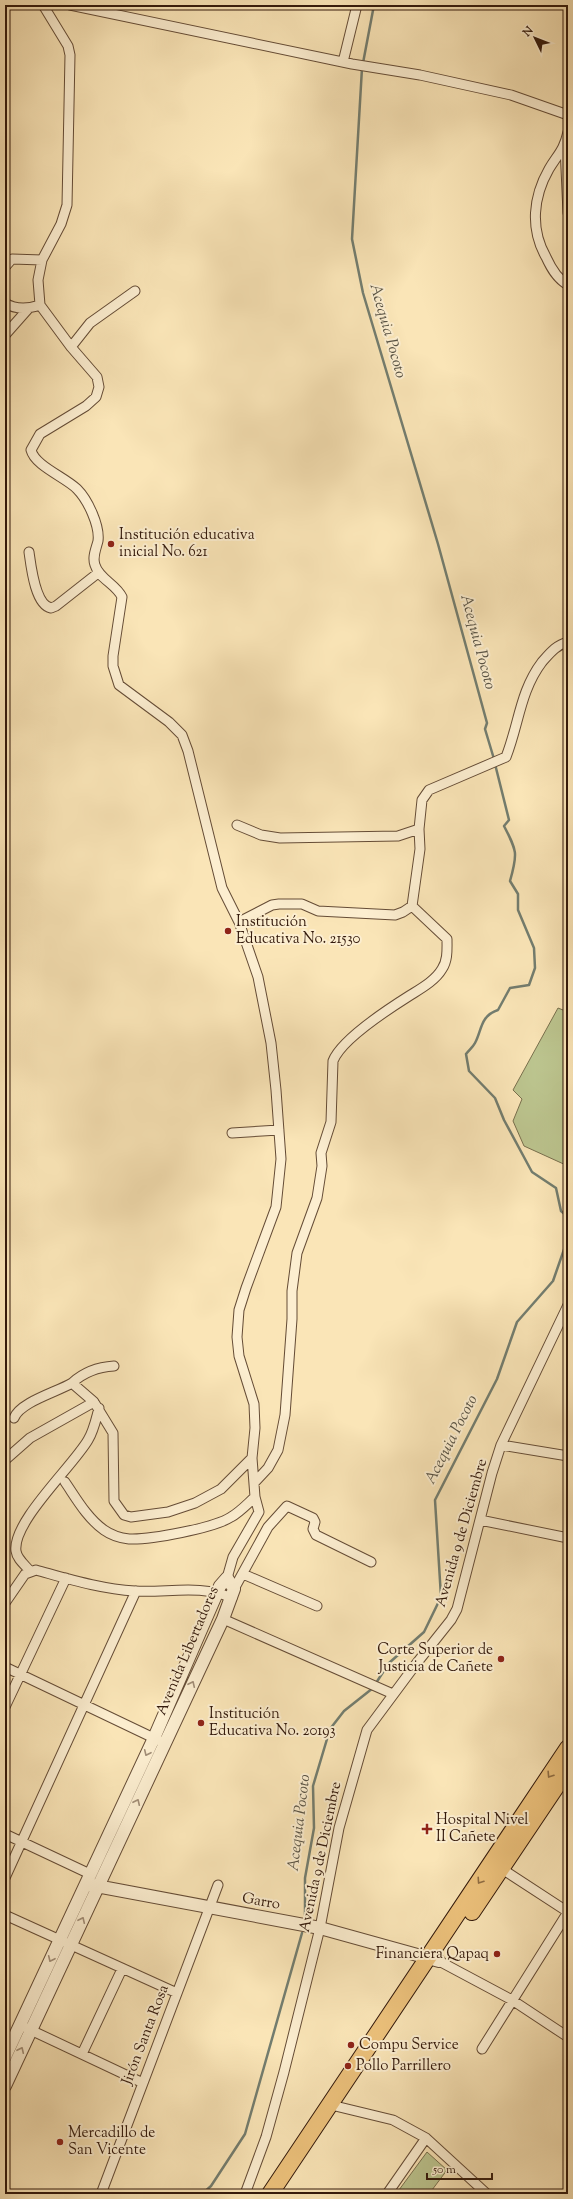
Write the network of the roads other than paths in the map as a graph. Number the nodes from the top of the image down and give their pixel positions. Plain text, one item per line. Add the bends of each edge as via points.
1 (43, 5) edge
2 (70, 5) edge
3 (357, 5) edge
4 (347, 63) junction
5 (568, 115) edge
6 (568, 132) edge
7 (565, 146) junction
8 (568, 214) edge
9 (42, 260) junction
10 (5, 267) edge
11 (568, 285) edge
12 (135, 291) dead end
13 (5, 303) edge
14 (40, 305) junction
15 (28, 309) junction
16 (5, 335) edge
17 (71, 347) junction
18 (29, 552) dead end
19 (98, 573) junction
20 (568, 642) edge
21 (237, 825) dead end
22 (419, 829) junction
23 (412, 906) junction
24 (239, 922) junction
25 (279, 1130) junction
26 (232, 1133) dead end
27 (568, 1306) edge
28 (114, 1366) dead end
29 (72, 1384) junction
30 (97, 1405) junction
31 (14, 1418) dead end
32 (501, 1445) junction
33 (568, 1456) edge
34 (252, 1458) junction
35 (5, 1460) edge
36 (65, 1482) dead end
37 (254, 1484) junction
38 (255, 1498) junction
39 (480, 1520) junction
40 (568, 1538) edge
41 (371, 1562) dead end
42 (30, 1571) junction
43 (243, 1574) junction
44 (66, 1578) junction
45 (227, 1578) junction
46 (136, 1591) junction
47 (218, 1592) junction
48 (233, 1594) junction
49 (5, 1603) edge
50 (317, 1606) dead end
51 (223, 1619) junction
52 (5, 1667) edge
53 (20, 1674) junction
54 (393, 1694) junction
55 (84, 1704) junction
56 (5, 1707) edge
57 (159, 1741) junction
58 (568, 1748) edge
59 (568, 1769) edge
60 (537, 1805) junction
61 (5, 1834) edge
62 (22, 1842) junction
63 (497, 1865) junction
64 (5, 1878) edge
65 (91, 1882) junction
66 (218, 1885) dead end
67 (209, 1909) junction
68 (568, 1912) edge
69 (5, 1915) edge
70 (320, 1928) junction
71 (65, 1942) junction
72 (434, 1959) junction
73 (122, 1968) junction
74 (177, 1993) junction
75 (512, 2000) junction
76 (25, 2027) junction
77 (568, 2036) edge
78 (482, 2048) dead end
79 (82, 2054) junction
80 (5, 2056) edge
81 (143, 2083) junction
82 (5, 2086) edge
83 (336, 2106) junction
84 (426, 2138) junction
85 (101, 2194) edge
86 (246, 2194) edge
87 (270, 2194) edge
88 (283, 2194) edge
89 (387, 2194) edge
90 (487, 2194) edge

1 - 9 street via 68,46 70,55 67,205 62,224
2 - 4 street
3 - 4 street
4 - 5 street via 420,75 511,95
6 - 7 street
7 - 8 street
7 - 11 street via 548,170 536,198 534,218 540,246 561,282
9 - 10 street via 12,258
9 - 14 street via 38,280
12 - 17 street via 90,323
13 - 15 street via 16,308
14 - 15 street
14 - 17 street
15 - 16 street
17 - 19 street via 97,376 99,387 96,397 40,434 31,450 32,455 77,489 97,523 98,541 94,564
18 - 19 street via 34,583 47,608 56,606
19 - 24 street via 120,592 122,597 113,656 117,682 182,735 222,888
20 - 22 street via 560,644 550,652 530,680 506,755 500,761 429,790 422,800
21 - 22 street via 261,835 280,838 398,836
22 - 23 street via 420,849
23 - 24 street via 395,914 323,912 302,904 279,904
23 - 37 street via 447,939 447,955 442,969 426,985 354,1036 336,1053 333,1061 331,1122 321,1153 322,1166 317,1198 297,1253 292,1291 285,1415 278,1450 268,1468
24 - 25 street via 258,977 271,1043
25 - 26 street
25 - 34 street via 281,1159 276,1207 239,1310 239,1356 254,1404
27 - 32 street, Avenida 9 de Diciembre
28 - 29 street via 82,1373
29 - 30 street
29 - 31 street via 27,1405 18,1411
30 - 34 street via 113,1433 114,1501 124,1515 131,1517 168,1512 195,1503 221,1489
30 - 35 street via 30,1438
30 - 42 street via 94,1429 88,1441 40,1500 20,1531 17,1556
32 - 33 street
32 - 39 street, Avenida 9 de Diciembre
34 - 37 street
36 - 38 street via 88,1515 103,1529 128,1539 149,1538 217,1523 231,1518
37 - 38 street
38 - 45 street via 259,1512 233,1558
39 - 40 street
39 - 54 street, Avenida 9 de Diciembre via 461,1598 454,1615
41 - 43 street via 316,1535 313,1518 287,1506 268,1527
42 - 44 street via 36,1570
42 - 49 street via 16,1584
43 - 48 street
43 - 50 street
44 - 46 street via 108,1588
44 - 53 street
45 - 47 street, Avenida Libertadores
45 - 48 street, Avenida Libertadores
46 - 47 street
46 - 55 street
47 - 48 street
47 - 57 street, Avenida Libertadores
48 - 51 street, Avenida Libertadores
51 - 54 street
57 -> 51 street, Avenida Libertadores
52 - 53 street
53 - 55 street
53 - 56 street
54 - 70 street, Avenida 9 de Diciembre via 367,1730 339,1828
55 - 57 street
55 - 62 street
57 - 65 street, Avenida Libertadores
58 -> 60 highway
59 - 60 highway
60 - 63 highway
61 - 62 street
62 - 64 street
62 - 65 street
63 - 68 street
63 - 72 highway
65 - 67 street, Garro
65 - 71 street, Avenida Libertadores
66 - 67 street, Jirón Santa Rosa
67 - 70 street, Garro
67 - 74 street, Jirón Santa Rosa
68 - 75 street
69 - 71 street
70 - 72 street, Garro
70 - 86 street, Avenida 9 de Diciembre via 282,2079
71 - 73 street
71 - 76 street, Avenida Libertadores
72 - 75 street
72 - 83 highway
73 - 74 street
73 - 79 street
74 - 81 street, Jirón Santa Rosa
75 - 77 street
75 - 78 street
76 - 79 street
76 - 80 street, Avenida Libertadores
82 -> 76 street, Avenida Libertadores
79 - 81 street
81 - 85 street, Jirón Santa Rosa
83 - 84 street via 393,2120
83 - 87 highway
83 - 88 highway
84 - 89 street
84 - 90 street

